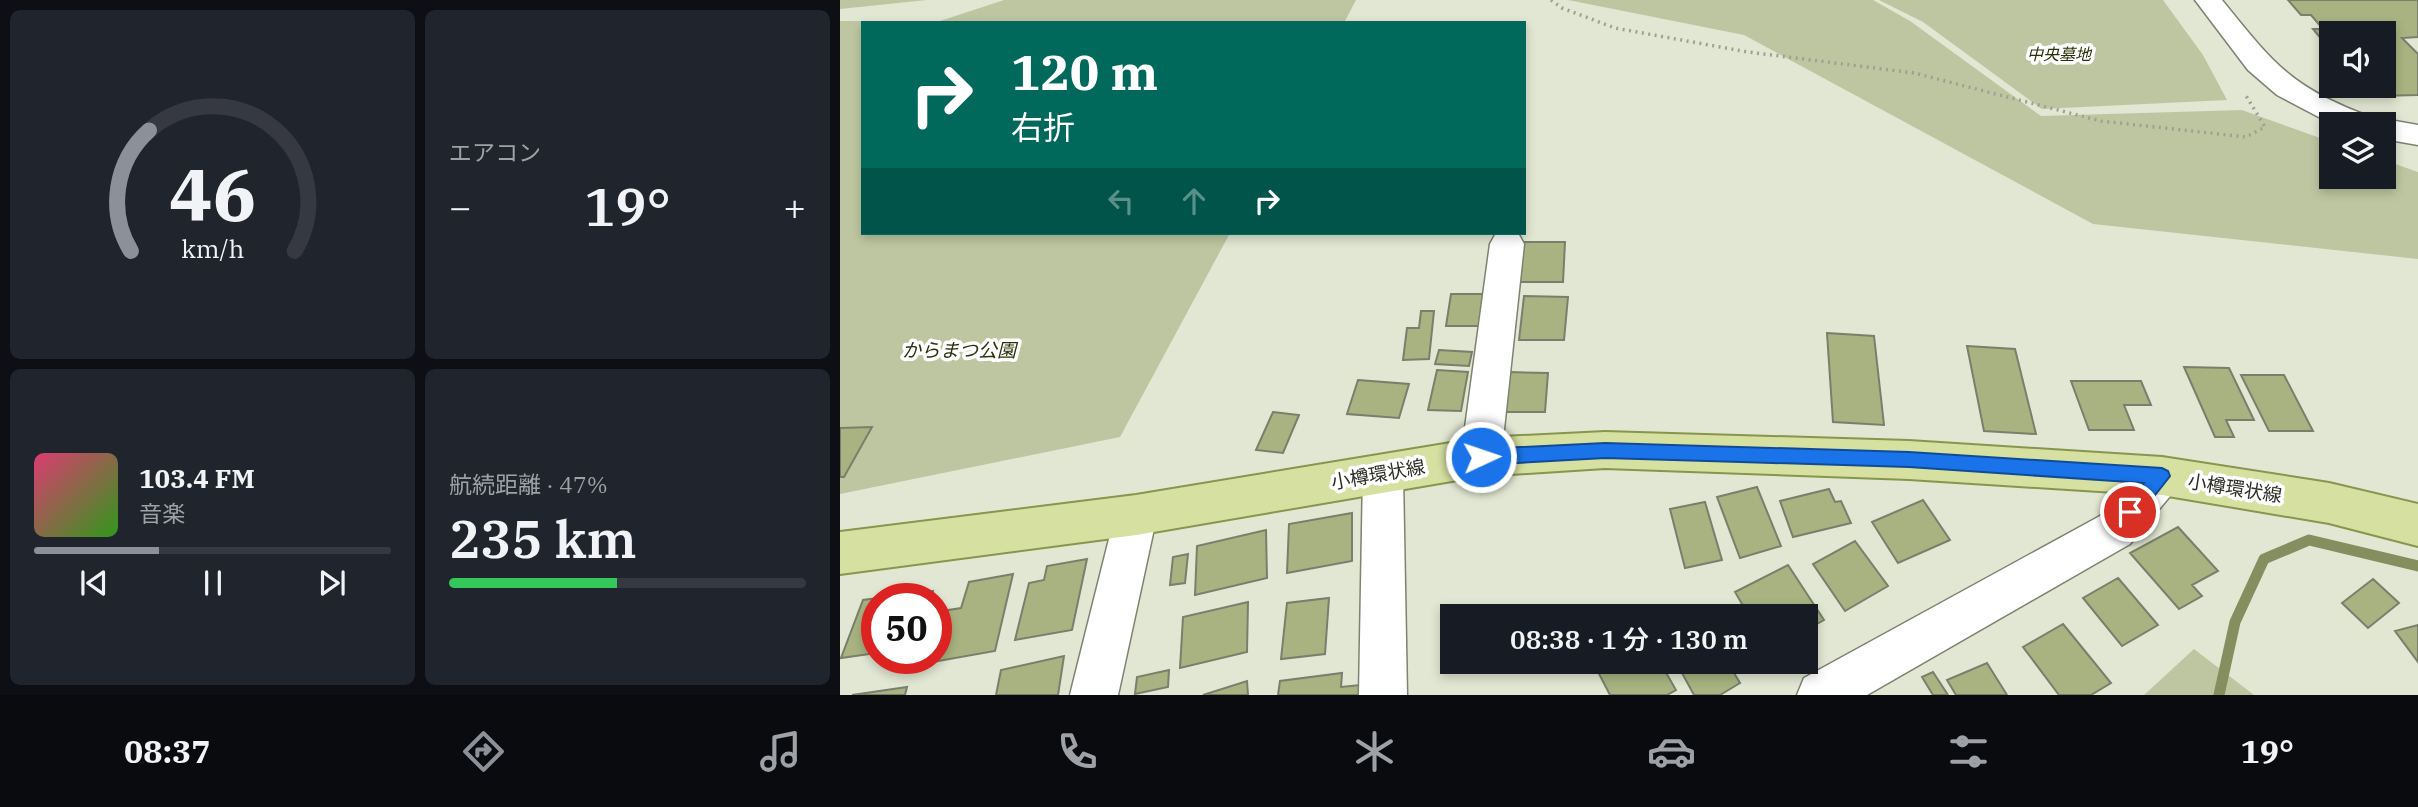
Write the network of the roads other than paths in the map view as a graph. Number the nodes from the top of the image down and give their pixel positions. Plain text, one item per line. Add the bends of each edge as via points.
1 (2208, 0) edge
2 (2328, 112) edge
3 (2396, 131) edge
4 (2418, 135) edge
5 (1507, 244) dead end
6 (1481, 457) junction
7 (1383, 474) junction
8 (2162, 476) junction
9 (1136, 515) junction
10 (2418, 525) edge
11 (840, 553) edge
12 (1094, 695) edge
13 (1383, 695) edge
14 (1821, 695) edge

1 - 2 street via 2266,72
3 - 4 street
5 - 6 street
6 - 7 main road, 小樽環状線
6 - 8 main road, 小樽環状線 via 1605,450 1909,460
7 - 9 main road, 小樽環状線
7 - 13 street
8 - 10 main road, 小樽環状線 via 2329,503
8 - 14 street via 2115,530
9 - 11 main road, 小樽環状線
9 - 12 street

